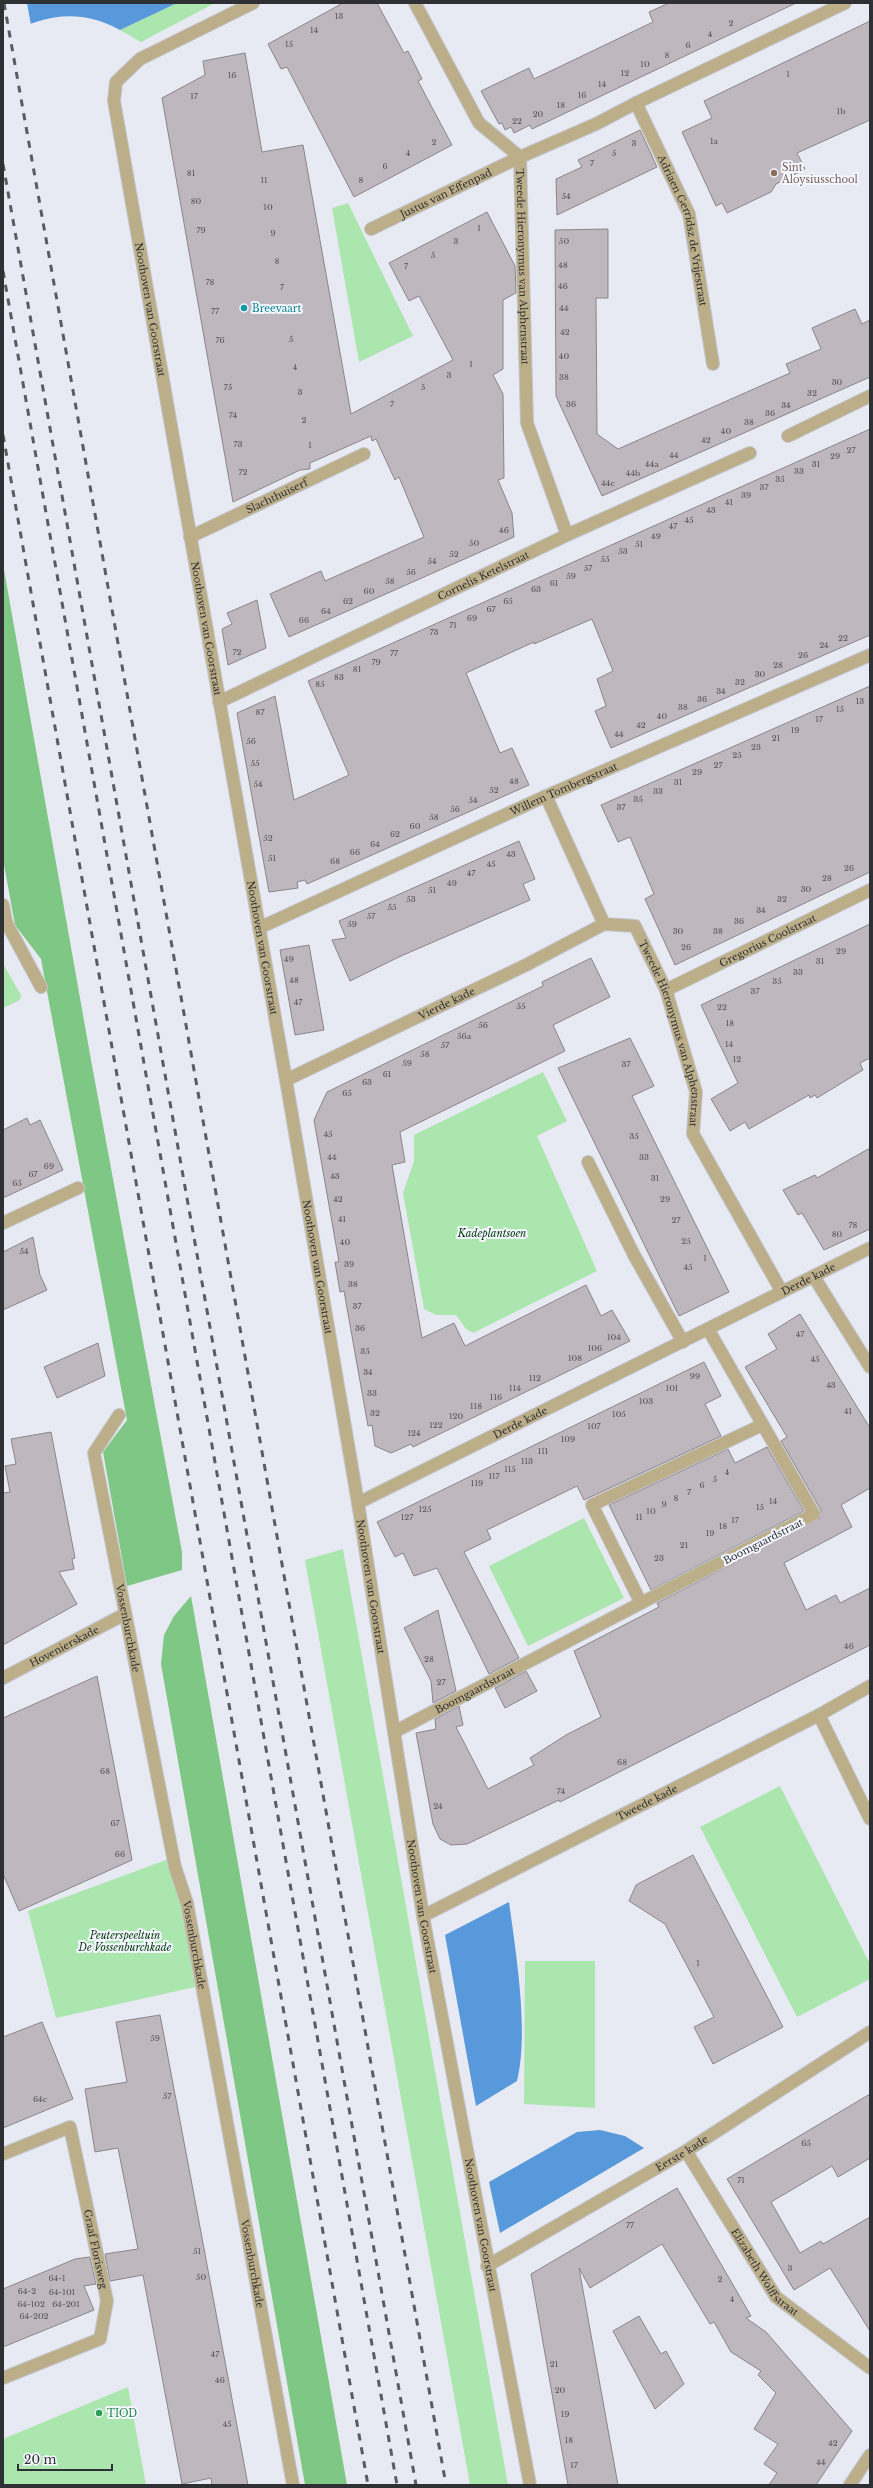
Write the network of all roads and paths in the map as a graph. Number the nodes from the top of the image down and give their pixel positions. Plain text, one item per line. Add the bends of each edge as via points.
1 (253, 3) edge
2 (415, 3) edge
3 (845, 3) edge
4 (636, 103) junction
5 (520, 157) junction
6 (371, 229) dead end
7 (713, 364) dead end
8 (870, 396) edge
9 (788, 436) dead end
10 (750, 453) dead end
11 (364, 454) dead end
12 (567, 535) junction
13 (190, 537) junction
14 (870, 655) edge
15 (218, 702) junction
16 (546, 796) junction
17 (870, 890) edge
18 (3, 905) edge
19 (604, 924) junction
20 (259, 928) junction
21 (41, 987) dead end
22 (666, 990) junction
23 (286, 1080) junction
24 (588, 1162) dead end
25 (78, 1188) dead end
26 (3, 1223) edge
27 (870, 1248) edge
28 (814, 1277) junction
29 (782, 1292) junction
30 (708, 1329) junction
31 (683, 1342) junction
32 (870, 1367) edge
33 (119, 1415) dead end
34 (762, 1425) junction
35 (358, 1503) junction
36 (641, 1603) junction
37 (125, 1614) junction
38 (3, 1678) edge
39 (870, 1686) edge
40 (819, 1715) junction
41 (394, 1732) junction
42 (870, 1819) edge
43 (423, 1916) junction
44 (870, 2032) edge
45 (686, 2151) junction
46 (3, 2154) edge
47 (487, 2266) junction
48 (870, 2368) edge
49 (3, 2378) edge
50 (870, 2455) edge
51 (293, 2485) edge
52 (530, 2485) edge
53 (850, 2485) edge

1 - 13 street, Noothoven van Goorstraat via 140,60 116,82 114,101
2 - 5 street, Tweede Hieronymus van Alphenstraat via 479,124
3 - 4 street
4 - 5 street via 596,124
4 - 7 street, Adriaen Gerridsz de Vrijestraat via 689,214
5 - 6 street, Justus van Effenpad
5 - 12 street, Tweede Hieronymus van Alphenstraat via 527,423
8 - 9 street
10 - 12 street, Cornelis Ketelstraat
11 - 13 street, Slachthuiserf
12 - 15 street, Cornelis Ketelstraat
13 - 15 street, Noothoven van Goorstraat
14 - 16 street, Willem Tombergstraat
15 - 20 street, Noothoven van Goorstraat
16 - 19 street
16 - 20 street, Willem Tombergstraat
17 - 22 street, Gregorius Coolstraat
18 - 21 street via 6,922
19 - 22 street, Tweede Hieronymus van Alphenstraat via 635,926
19 - 23 street, Vierde kade via 526,965
20 - 23 street, Noothoven van Goorstraat
22 - 29 street, Tweede Hieronymus van Alphenstraat via 696,1092 693,1134
23 - 35 street, Noothoven van Goorstraat
24 - 31 street via 634,1255
25 - 26 street
27 - 28 street, Derde kade
28 - 29 street, Derde kade
28 - 32 street
29 - 30 street, Derde kade
30 - 31 street, Derde kade
30 - 34 street, Boomgaardstraat
31 - 35 street, Derde kade
33 - 37 street, Vossenburchkade via 94,1453
34 - 36 street via 592,1505
34 - 36 street, Boomgaardstraat via 814,1514
35 - 41 street, Noothoven van Goorstraat
36 - 41 street, Boomgaardstraat
37 - 38 street, Hovenierskade
37 - 51 street, Vossenburchkade via 175,1867 187,1903
39 - 40 street, Tweede kade
40 - 42 street
40 - 43 street, Tweede kade
41 - 43 street, Noothoven van Goorstraat
43 - 47 street, Noothoven van Goorstraat
44 - 45 street, Eerste kade
45 - 47 street, Eerste kade
45 - 48 street, Elizabeth Wolffstraat via 776,2297
46 - 49 street, Graaf Florisweg via 70,2127 107,2301 100,2339
47 - 52 street, Noothoven van Goorstraat
50 - 53 street

